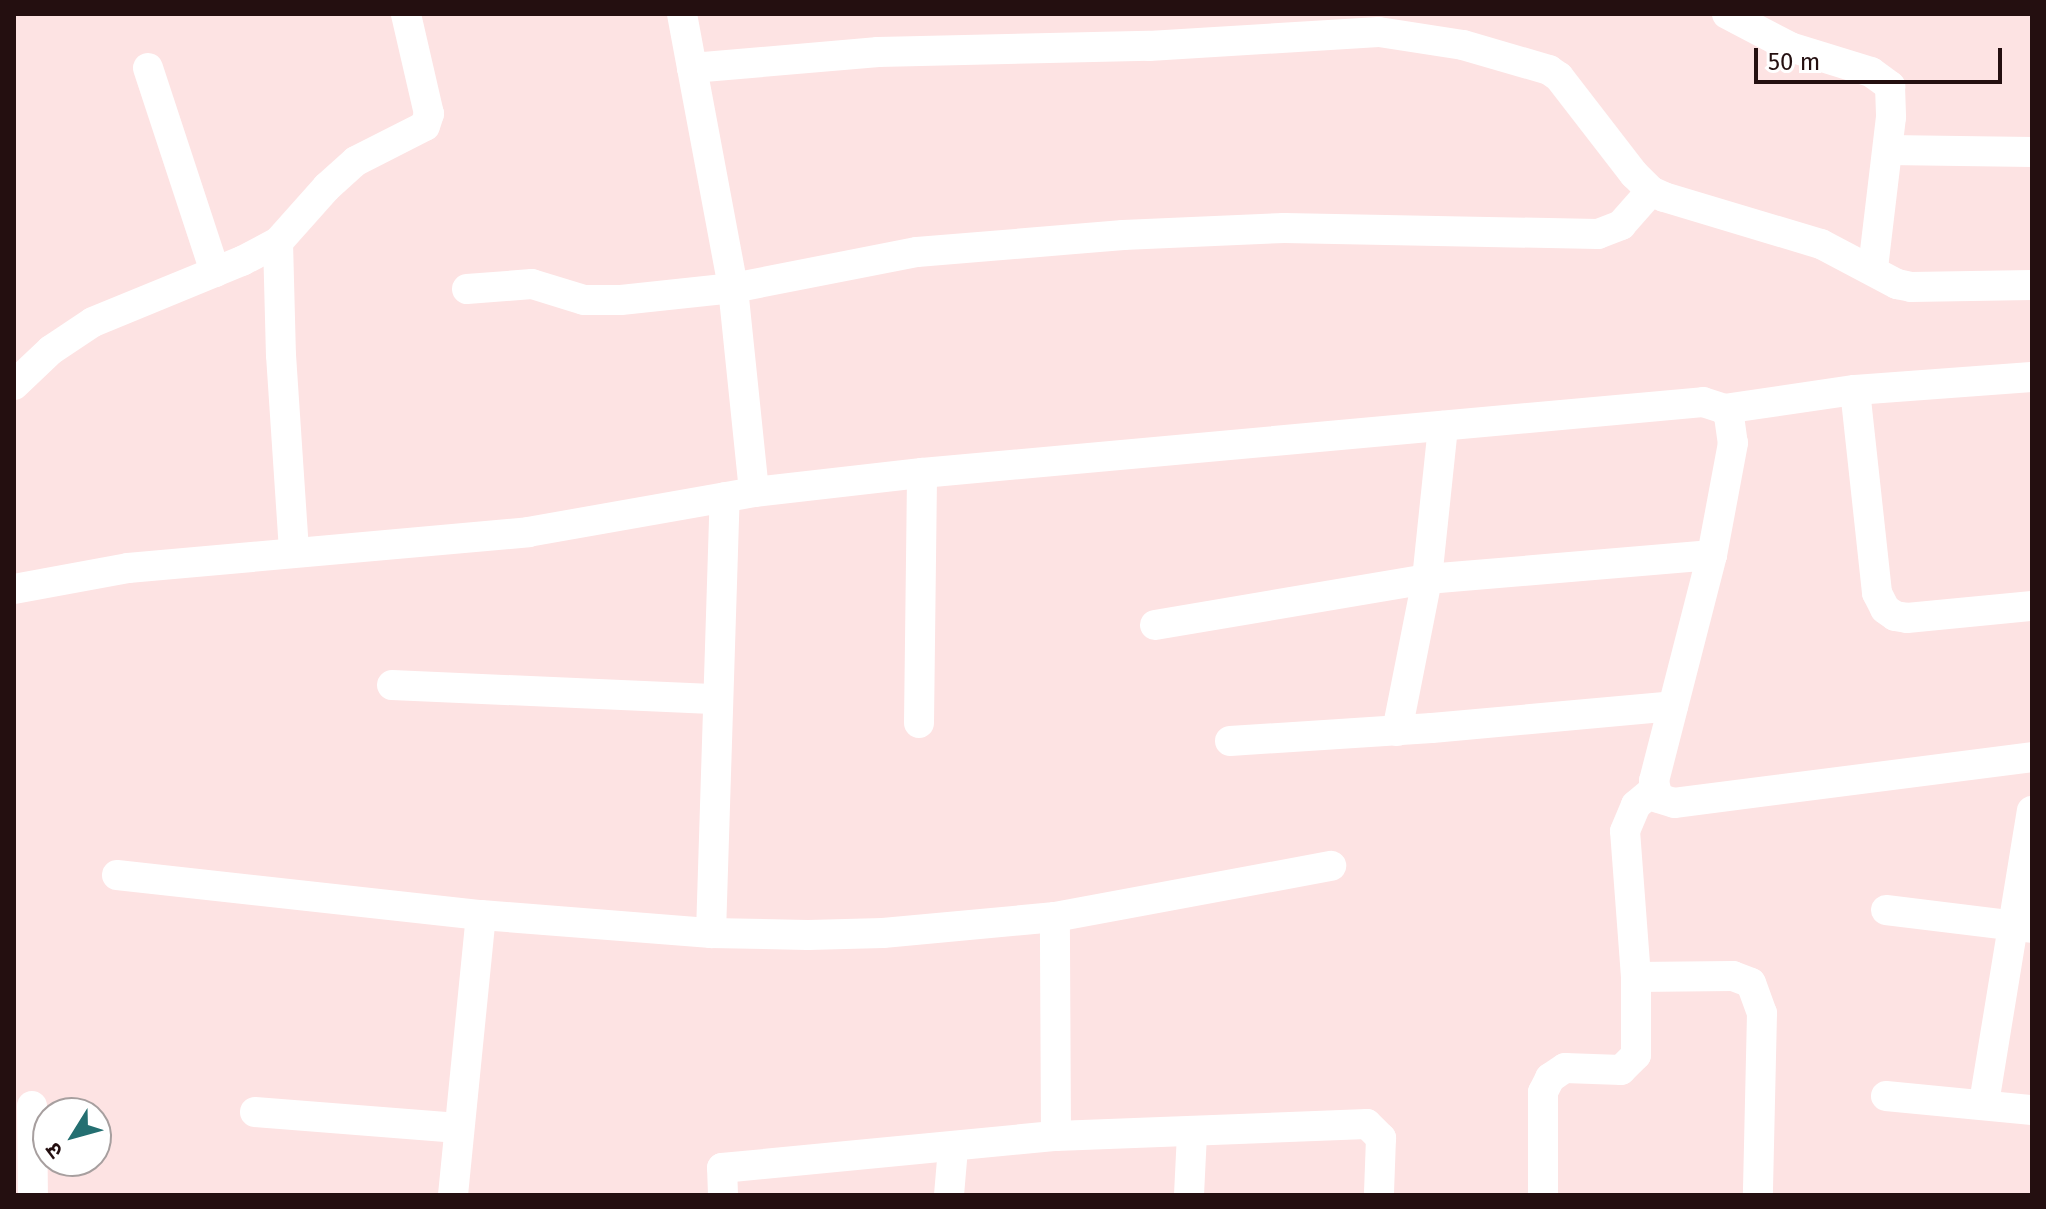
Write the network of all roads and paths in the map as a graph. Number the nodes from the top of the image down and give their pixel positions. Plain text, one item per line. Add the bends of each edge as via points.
1 (406, 14) edge
2 (682, 14) edge
3 (1727, 14) edge
4 (1382, 23) edge
5 (148, 68) dead end
6 (692, 68) junction
7 (1888, 150) junction
8 (2032, 152) edge
9 (1651, 191) junction
10 (278, 242) junction
11 (1873, 268) junction
12 (215, 272) junction
13 (2032, 285) edge
14 (733, 288) junction
15 (467, 289) dead end
16 (2032, 377) edge
17 (14, 385) edge
18 (1855, 390) junction
19 (1724, 409) junction
20 (1443, 426) junction
21 (922, 473) junction
22 (739, 494) junction
23 (294, 552) junction
24 (1712, 555) junction
25 (1427, 579) junction
26 (14, 589) edge
27 (2032, 606) edge
28 (1155, 625) dead end
29 (392, 685) dead end
30 (718, 699) junction
31 (1673, 706) junction
32 (919, 723) dead end
33 (1397, 731) junction
34 (1230, 741) dead end
35 (2032, 757) edge
36 (1654, 790) junction
37 (2032, 811) edge
38 (1331, 866) dead end
39 (117, 875) dead end
40 (1886, 910) dead end
41 (481, 915) junction
42 (1055, 917) junction
43 (2024, 926) edge
44 (711, 933) junction
45 (1636, 977) junction
46 (1886, 1096) dead end
47 (1984, 1103) junction
48 (2032, 1110) edge
49 (255, 1112) dead end
50 (458, 1128) junction
51 (1192, 1133) junction
52 (1056, 1136) junction
53 (953, 1148) junction
54 (1379, 1192) dead end
55 (453, 1195) edge
56 (723, 1195) edge
57 (949, 1195) edge
58 (1189, 1195) edge
59 (1543, 1195) edge
60 (1758, 1195) edge

1 - 10 street via 429,114 425,126 356,161
2 - 6 street
3 - 7 street via 1790,47 1886,80 1892,91
4 - 6 street via 1149,46 878,52
4 - 9 street via 1549,70 1569,87
5 - 12 street
6 - 14 street
7 - 8 street
7 - 11 street
9 - 11 street via 1821,244
9 - 14 street via 1621,225 1598,234 1284,228 1123,235 917,252
10 - 12 street
10 - 23 street
11 - 13 street via 1897,284 1922,289
12 - 17 street via 93,322 51,350
14 - 15 street via 621,300 584,300 532,284
14 - 22 street
16 - 18 street
18 - 19 street
18 - 27 street via 1877,593 1885,609 1907,618
19 - 20 street via 1703,402
19 - 24 street via 1733,425 1733,443
20 - 21 street
20 - 25 street
21 - 22 street
21 - 32 street
22 - 23 street via 528,532
22 - 30 street
23 - 26 street via 128,568
24 - 25 street
24 - 31 street
25 - 28 street
25 - 33 street
29 - 30 street
30 - 44 street
31 - 33 street
31 - 36 street
33 - 34 street
35 - 36 street via 1674,803 1662,802
36 - 45 street via 1636,805 1625,831
37 - 43 street
38 - 42 street
39 - 41 street
40 - 43 street
41 - 44 street
41 - 50 street
42 - 44 street via 883,933
42 - 52 street
43 - 47 street
45 - 59 street via 1633,1062 1613,1072 1565,1068 1545,1085
45 - 60 street via 1733,976 1751,983 1762,1013
46 - 47 street
47 - 48 street
49 - 50 street
50 - 55 street
51 - 52 street
51 - 54 street via 1367,1124 1381,1138
51 - 58 street
52 - 53 street
53 - 56 street via 722,1168
53 - 57 street

